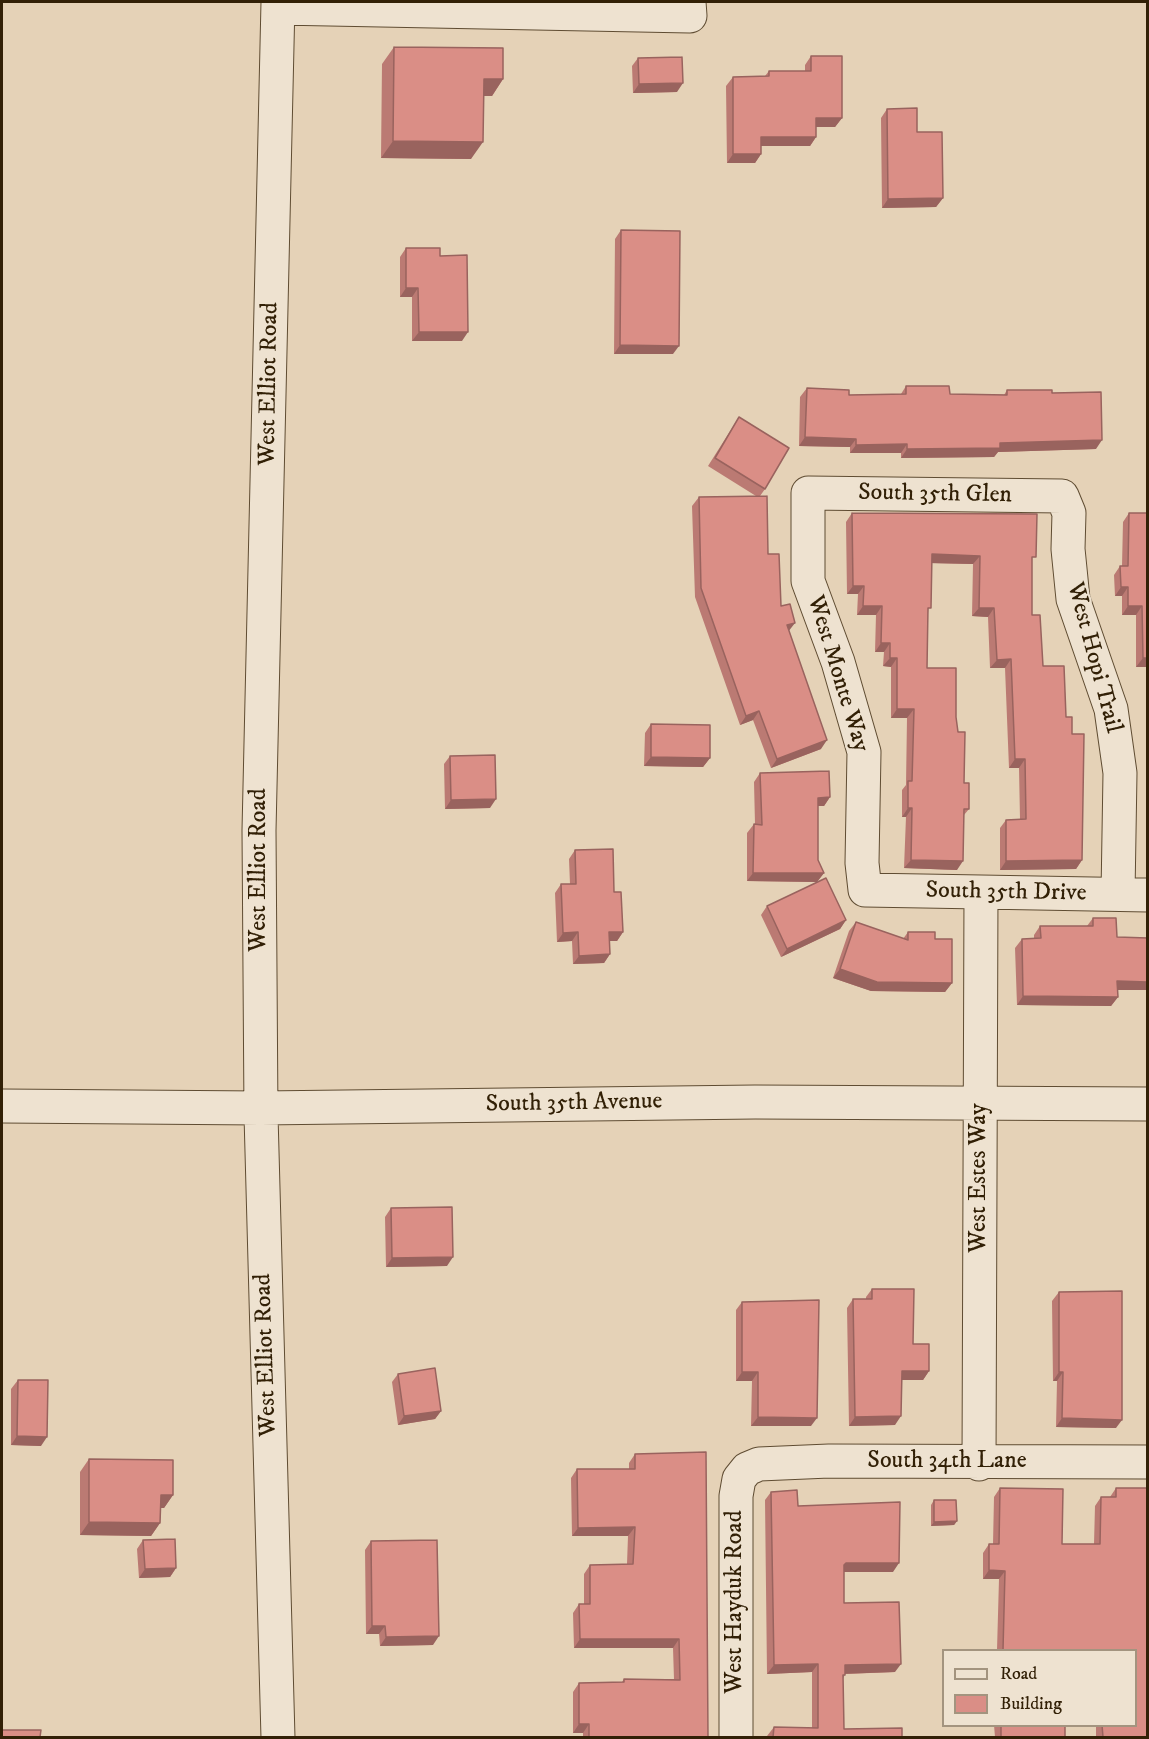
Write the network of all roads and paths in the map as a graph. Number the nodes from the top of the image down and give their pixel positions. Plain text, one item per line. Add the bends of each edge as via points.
1 (278, 5) edge
2 (689, 9) edge
3 (808, 493) joint
4 (1062, 496) joint
5 (865, 890) joint
6 (981, 892) junction
7 (1133, 894) edge
8 (980, 1103) junction
9 (1148, 1104) edge
10 (2, 1106) edge
11 (261, 1108) junction
12 (1148, 1462) edge
13 (979, 1464) junction
14 (747, 1469) joint
15 (278, 1737) edge
16 (736, 1737) edge

1 - 2 street
1 - 11 street, West Elliot Road via 259,830
3 - 4 street, South 35th Glen
3 - 5 street, West Monte Way via 808,581 838,662 864,752
4 - 7 street, West Hopi Trail via 1069,513 1073,599 1111,709
5 - 6 street, South 35th Drive
6 - 7 street, South 35th Drive
6 - 8 street, West Estes Way
8 - 9 street, South 35th Avenue
8 - 11 street, South 35th Avenue
8 - 13 street, West Estes Way
10 - 11 street, South 35th Avenue
11 - 15 street, West Elliot Road
12 - 13 street, South 34th Lane
13 - 14 street, South 34th Lane via 788,1462
14 - 16 street, West Hayduk Road via 739,1479 736,1496

